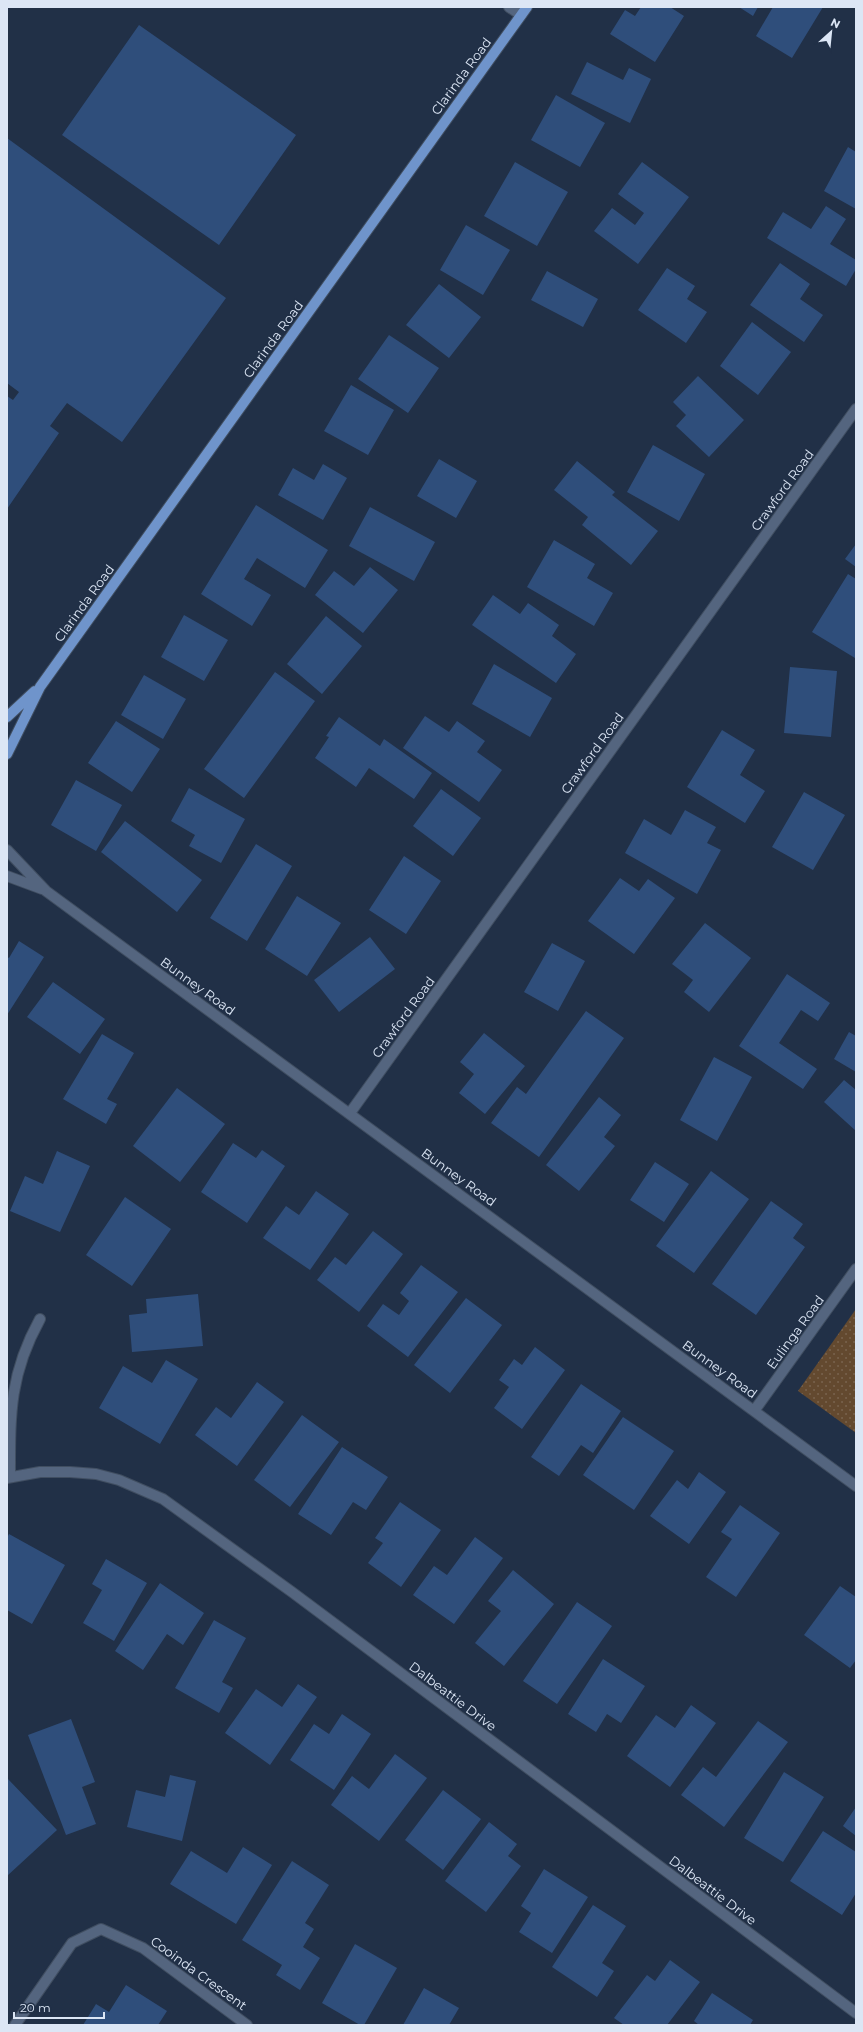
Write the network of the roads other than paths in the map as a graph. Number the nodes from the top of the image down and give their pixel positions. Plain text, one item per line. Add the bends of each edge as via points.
1 (509, 7) edge
2 (524, 11) edge
3 (856, 409) edge
4 (40, 687) junction
5 (7, 717) edge
6 (7, 754) edge
7 (7, 850) edge
8 (7, 876) edge
9 (46, 891) junction
10 (350, 1113) junction
11 (856, 1269) edge
12 (40, 1319) dead end
13 (754, 1411) junction
14 (9, 1477) edge
15 (856, 1486) edge
16 (856, 2013) edge
17 (15, 2025) edge
18 (247, 2025) edge

1 - 2 street
2 - 4 main road, Clarinda Road
3 - 10 street, Crawford Road
4 - 5 main road, Clarinda Road
4 - 6 main road, Clarinda Road
7 - 9 street, Bunney Road
8 - 9 street, Bunney Road
9 - 10 street, Bunney Road
10 - 13 street, Bunney Road
11 - 13 street, Eulinga Road
12 - 14 street via 29,1339 14,1384 10,1417
13 - 15 street, Bunney Road
14 - 16 street, Dalbeattie Drive via 40,1472 96,1474 120,1480 163,1499 299,1597
17 - 18 street, Cooinda Crescent via 72,1943 102,1929 143,1948

